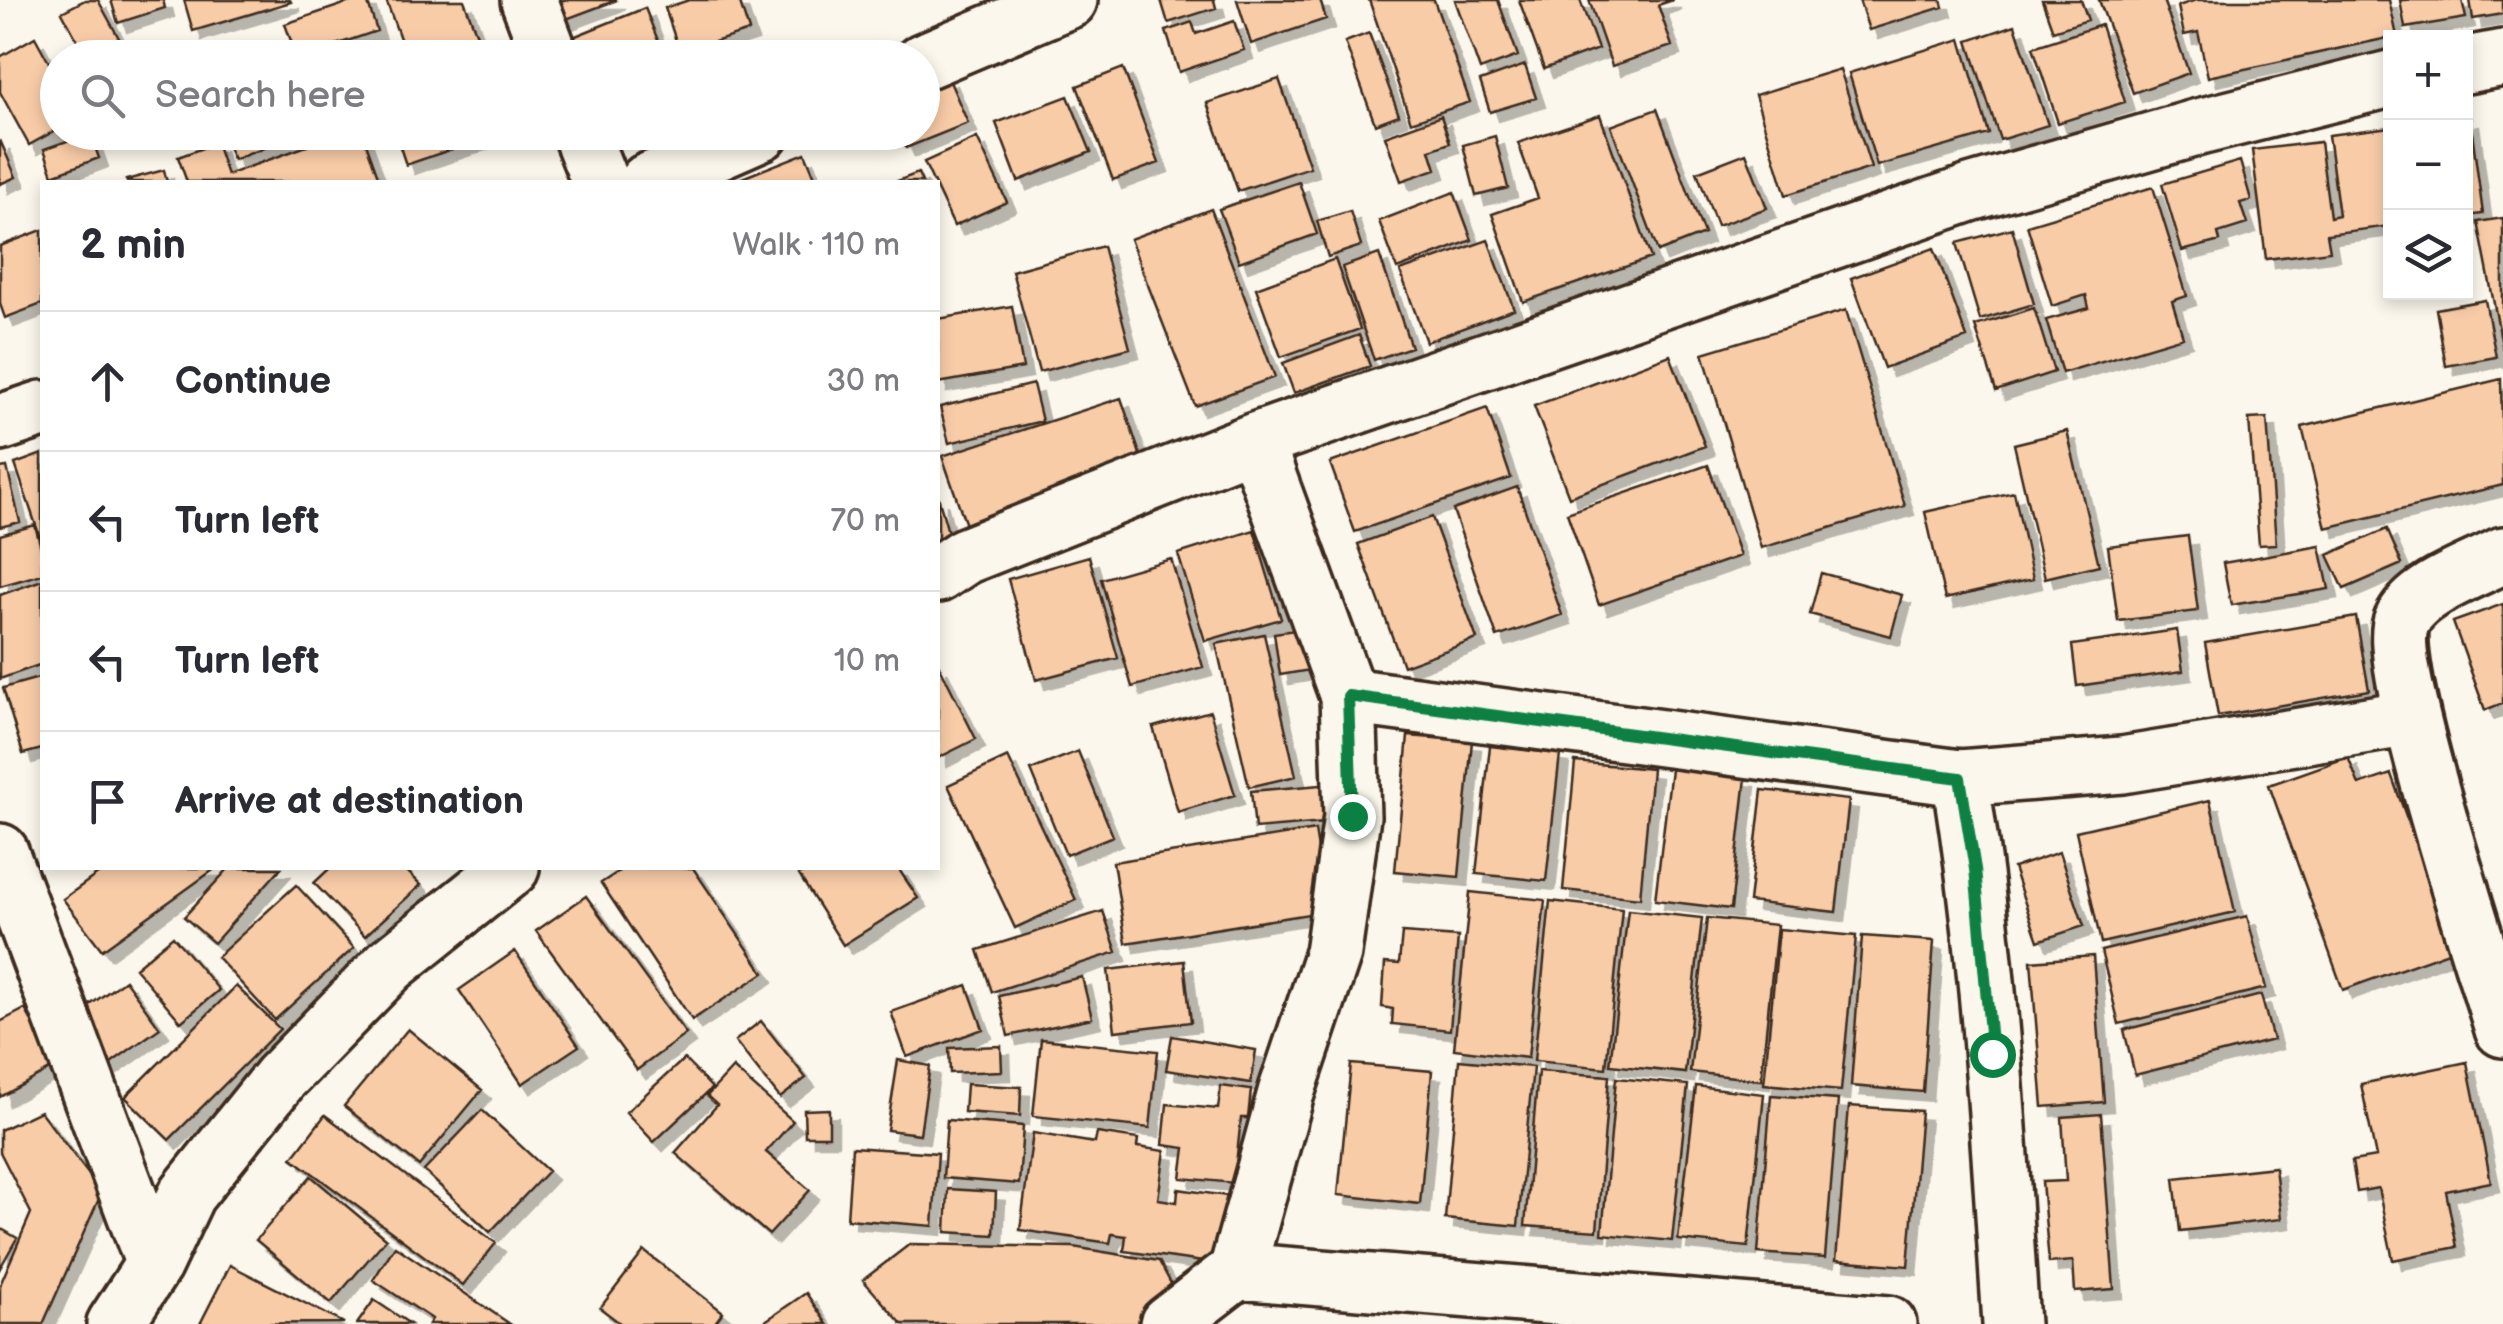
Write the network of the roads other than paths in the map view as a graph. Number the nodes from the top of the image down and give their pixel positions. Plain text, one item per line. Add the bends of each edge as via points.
1 (529, 0) edge
2 (1050, 3) edge
3 (544, 40) edge
4 (940, 54) edge
5 (2503, 58) edge
6 (2473, 64) edge
7 (2383, 81) edge
8 (587, 150) edge
9 (720, 150) edge
10 (599, 180) edge
11 (652, 180) edge
12 (1255, 441) junction
13 (2503, 555) edge
14 (940, 573) edge
15 (1348, 696) junction
16 (2411, 718) junction
17 (1960, 778) junction
18 (0, 852) edge
19 (509, 870) edge
20 (2503, 1029) edge
21 (154, 1264) junction
22 (1237, 1271) junction
23 (1487, 1309) edge
24 (115, 1324) edge
25 (1168, 1324) edge
26 (1888, 1324) edge
27 (2011, 1324) edge

1 - 3 street
2 - 4 street
5 - 6 street
7 - 12 street via 1970,193
8 - 10 street
9 - 11 street
12 - 14 street via 965,556
12 - 15 street
13 - 16 street via 2425,596 2402,620 2398,642
15 - 17 street
15 - 22 street via 1352,816 1333,953
16 - 17 street via 2122,765
16 - 20 street
17 - 27 street via 1975,869
18 - 21 street
19 - 21 street via 390,965 280,1078 187,1194
21 - 24 street
22 - 23 street
22 - 25 street
23 - 26 street

